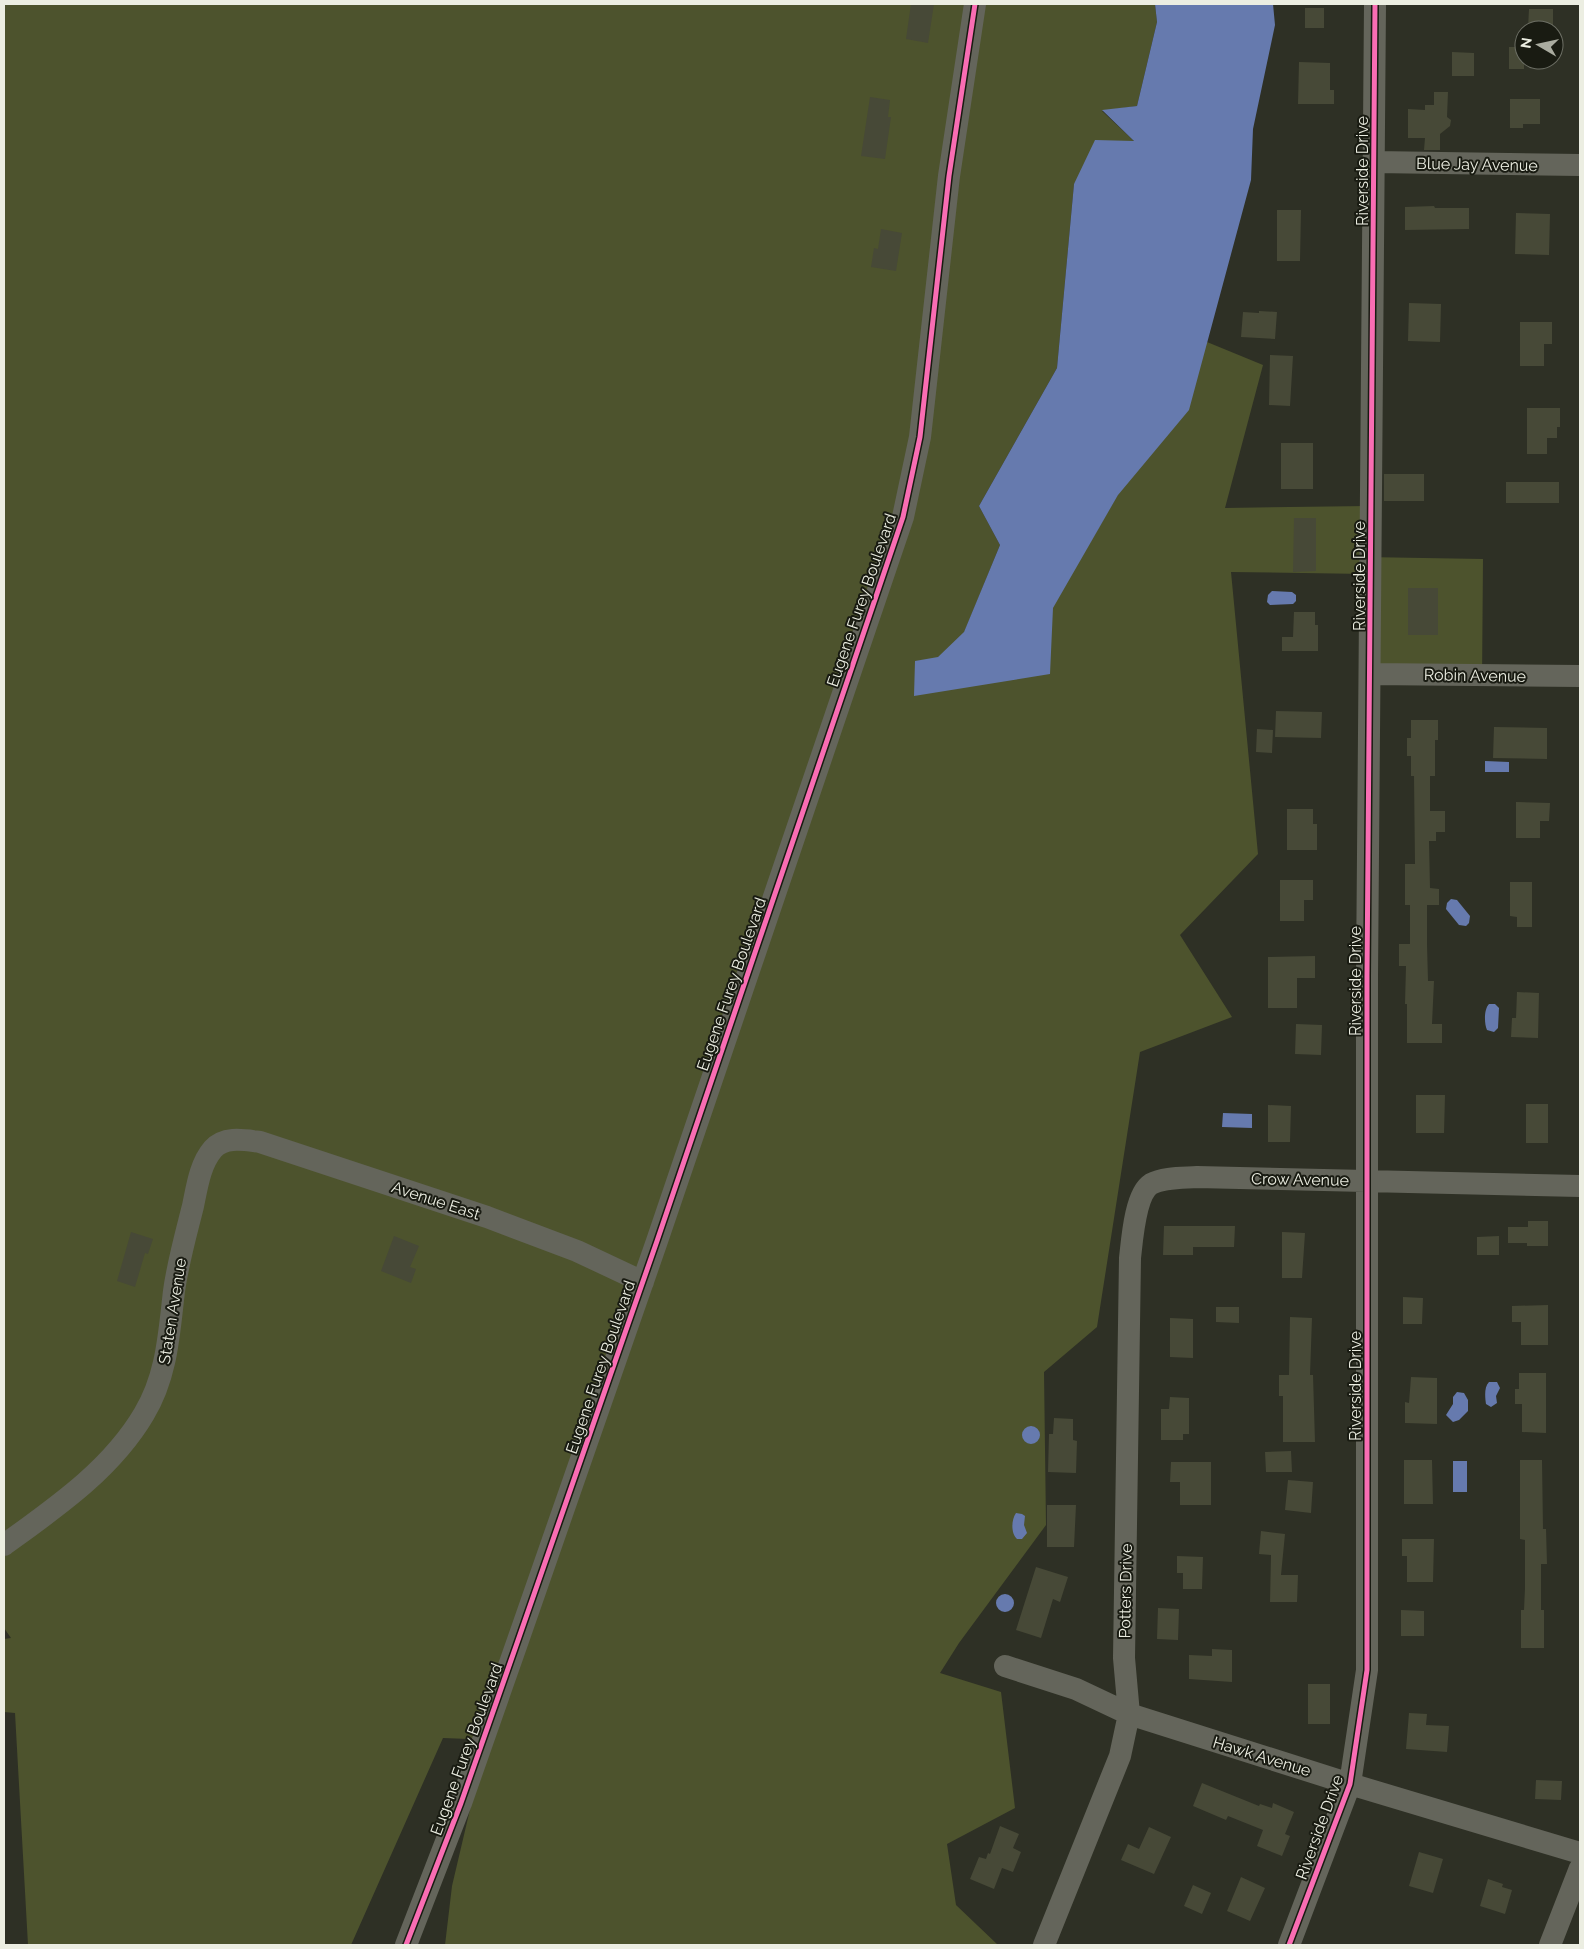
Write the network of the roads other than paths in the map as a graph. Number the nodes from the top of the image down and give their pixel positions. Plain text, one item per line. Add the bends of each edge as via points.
1 (975, 4) edge
2 (1375, 4) edge
3 (1375, 162) junction
4 (1580, 165) edge
5 (1371, 674) junction
6 (1580, 676) edge
7 (224, 1142) joint
8 (1368, 1181) junction
9 (1580, 1186) edge
10 (1135, 1221) joint
11 (643, 1282) junction
12 (4, 1545) edge
13 (1005, 1666) dead end
14 (1129, 1714) junction
15 (1350, 1784) junction
16 (1580, 1853) edge
17 (1580, 1868) edge
18 (406, 1945) edge
19 (1044, 1945) edge
20 (1289, 1945) edge
21 (1550, 1945) edge

1 - 11 street, Eugene Furey Boulevard via 949,176 920,437 903,517
2 - 3 street, Riverside Drive
3 - 4 street, Blue Jay Avenue
3 - 5 street, Riverside Drive
5 - 6 street, Robin Avenue
5 - 8 street, Riverside Drive
7 - 11 street, Avenue East via 235,1139 260,1142 487,1217 577,1251
7 - 12 street, Staten Avenue via 207,1158 199,1180 179,1262 163,1369 144,1414 102,1466 65,1500
8 - 9 street, Crow Avenue
8 - 10 street, Crow Avenue via 1197,1176 1161,1180 1144,1192
8 - 15 street, Riverside Drive via 1367,1670
10 - 14 street, Potters Drive via 1130,1258 1124,1658
11 - 18 street, Eugene Furey Boulevard via 461,1803
13 - 14 street, Hawk Avenue via 1076,1689
14 - 15 street, Hawk Avenue
14 - 19 street, Potters Drive via 1120,1756
15 - 16 street, Hawk Avenue
15 - 20 street, Riverside Drive
17 - 21 street

